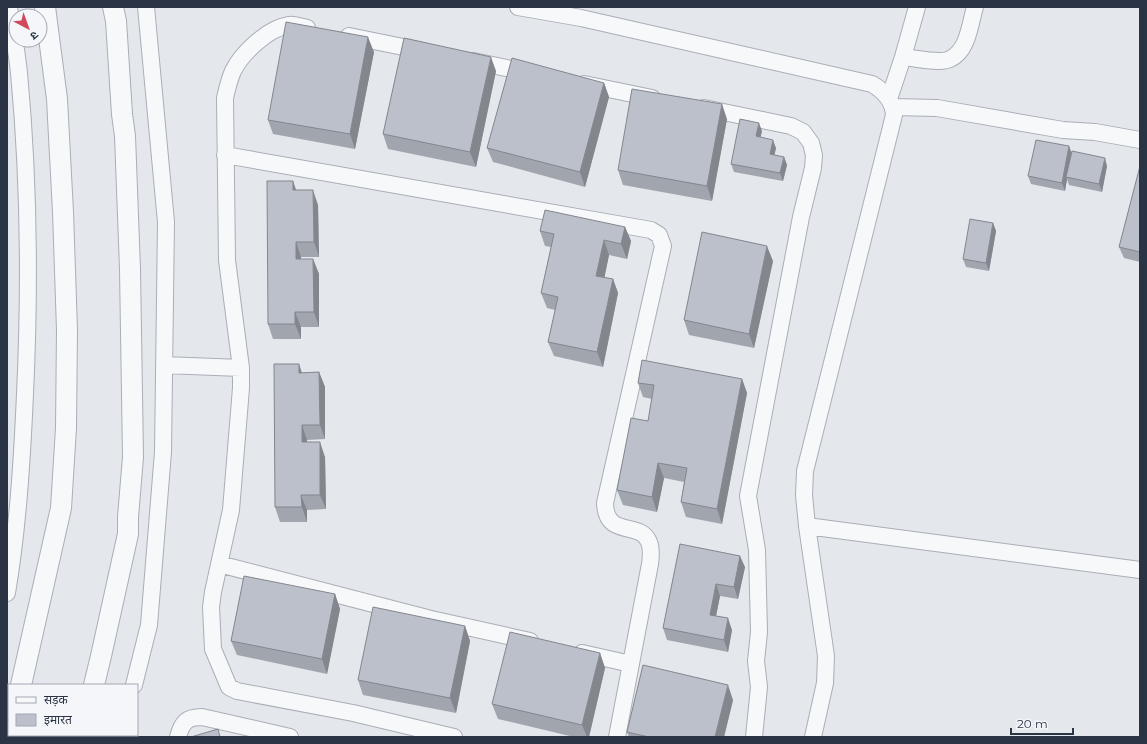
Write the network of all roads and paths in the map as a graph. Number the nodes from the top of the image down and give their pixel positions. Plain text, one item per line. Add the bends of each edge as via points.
1 (9, 7) edge
2 (45, 7) edge
3 (113, 7) edge
4 (146, 7) edge
5 (518, 7) edge
6 (916, 7) edge
7 (975, 7) edge
8 (321, 31) edge
9 (337, 34) edge
10 (439, 54) edge
11 (903, 57) junction
12 (462, 59) edge
13 (548, 77) edge
14 (572, 81) edge
15 (666, 100) edge
16 (891, 103) junction
17 (689, 105) edge
18 (1140, 140) edge
19 (225, 155) junction
20 (164, 364) junction
21 (241, 368) junction
22 (807, 526) junction
23 (10, 561) edge
24 (219, 564) junction
25 (1140, 570) edge
26 (7, 593) edge
27 (546, 645) edge
28 (570, 650) edge
29 (631, 664) junction
30 (21, 684) edge
31 (94, 684) edge
32 (134, 684) edge
33 (178, 737) edge
34 (290, 737) edge
35 (454, 737) edge
36 (617, 737) edge
37 (754, 737) edge
38 (814, 737) edge

1 - 23 street via 19,72 27,205 28,348 22,471
2 - 30 street via 57,99 63,212 66,428 62,508
3 - 31 street via 125,136 133,457 128,534
4 - 20 street via 166,222
5 - 16 street via 581,18 872,84 881,90
6 - 11 street
7 - 11 street via 966,41 958,53 949,60
8 - 19 street via 290,24 278,28 265,35 241,59 228,83 225,98
9 - 10 street
11 - 16 street
12 - 13 street
14 - 15 street
16 - 18 street
16 - 22 street via 894,115 805,471
17 - 37 street via 791,126 803,132 811,143 814,155 748,496 757,550 759,632 756,661 759,688
19 - 21 street via 227,260
19 - 29 street via 651,230 659,235 663,246 605,503 609,520 615,525 642,533 648,540 651,550
20 - 21 street
20 - 32 street via 163,452 149,625
21 - 24 street via 231,510
22 - 25 street
22 - 38 street via 826,656 825,683
23 - 26 street
24 - 27 street
24 - 35 street via 213,592 213,649 230,687 251,695 353,713
28 - 29 street
29 - 36 street
33 - 34 street via 186,722 192,717 202,716

